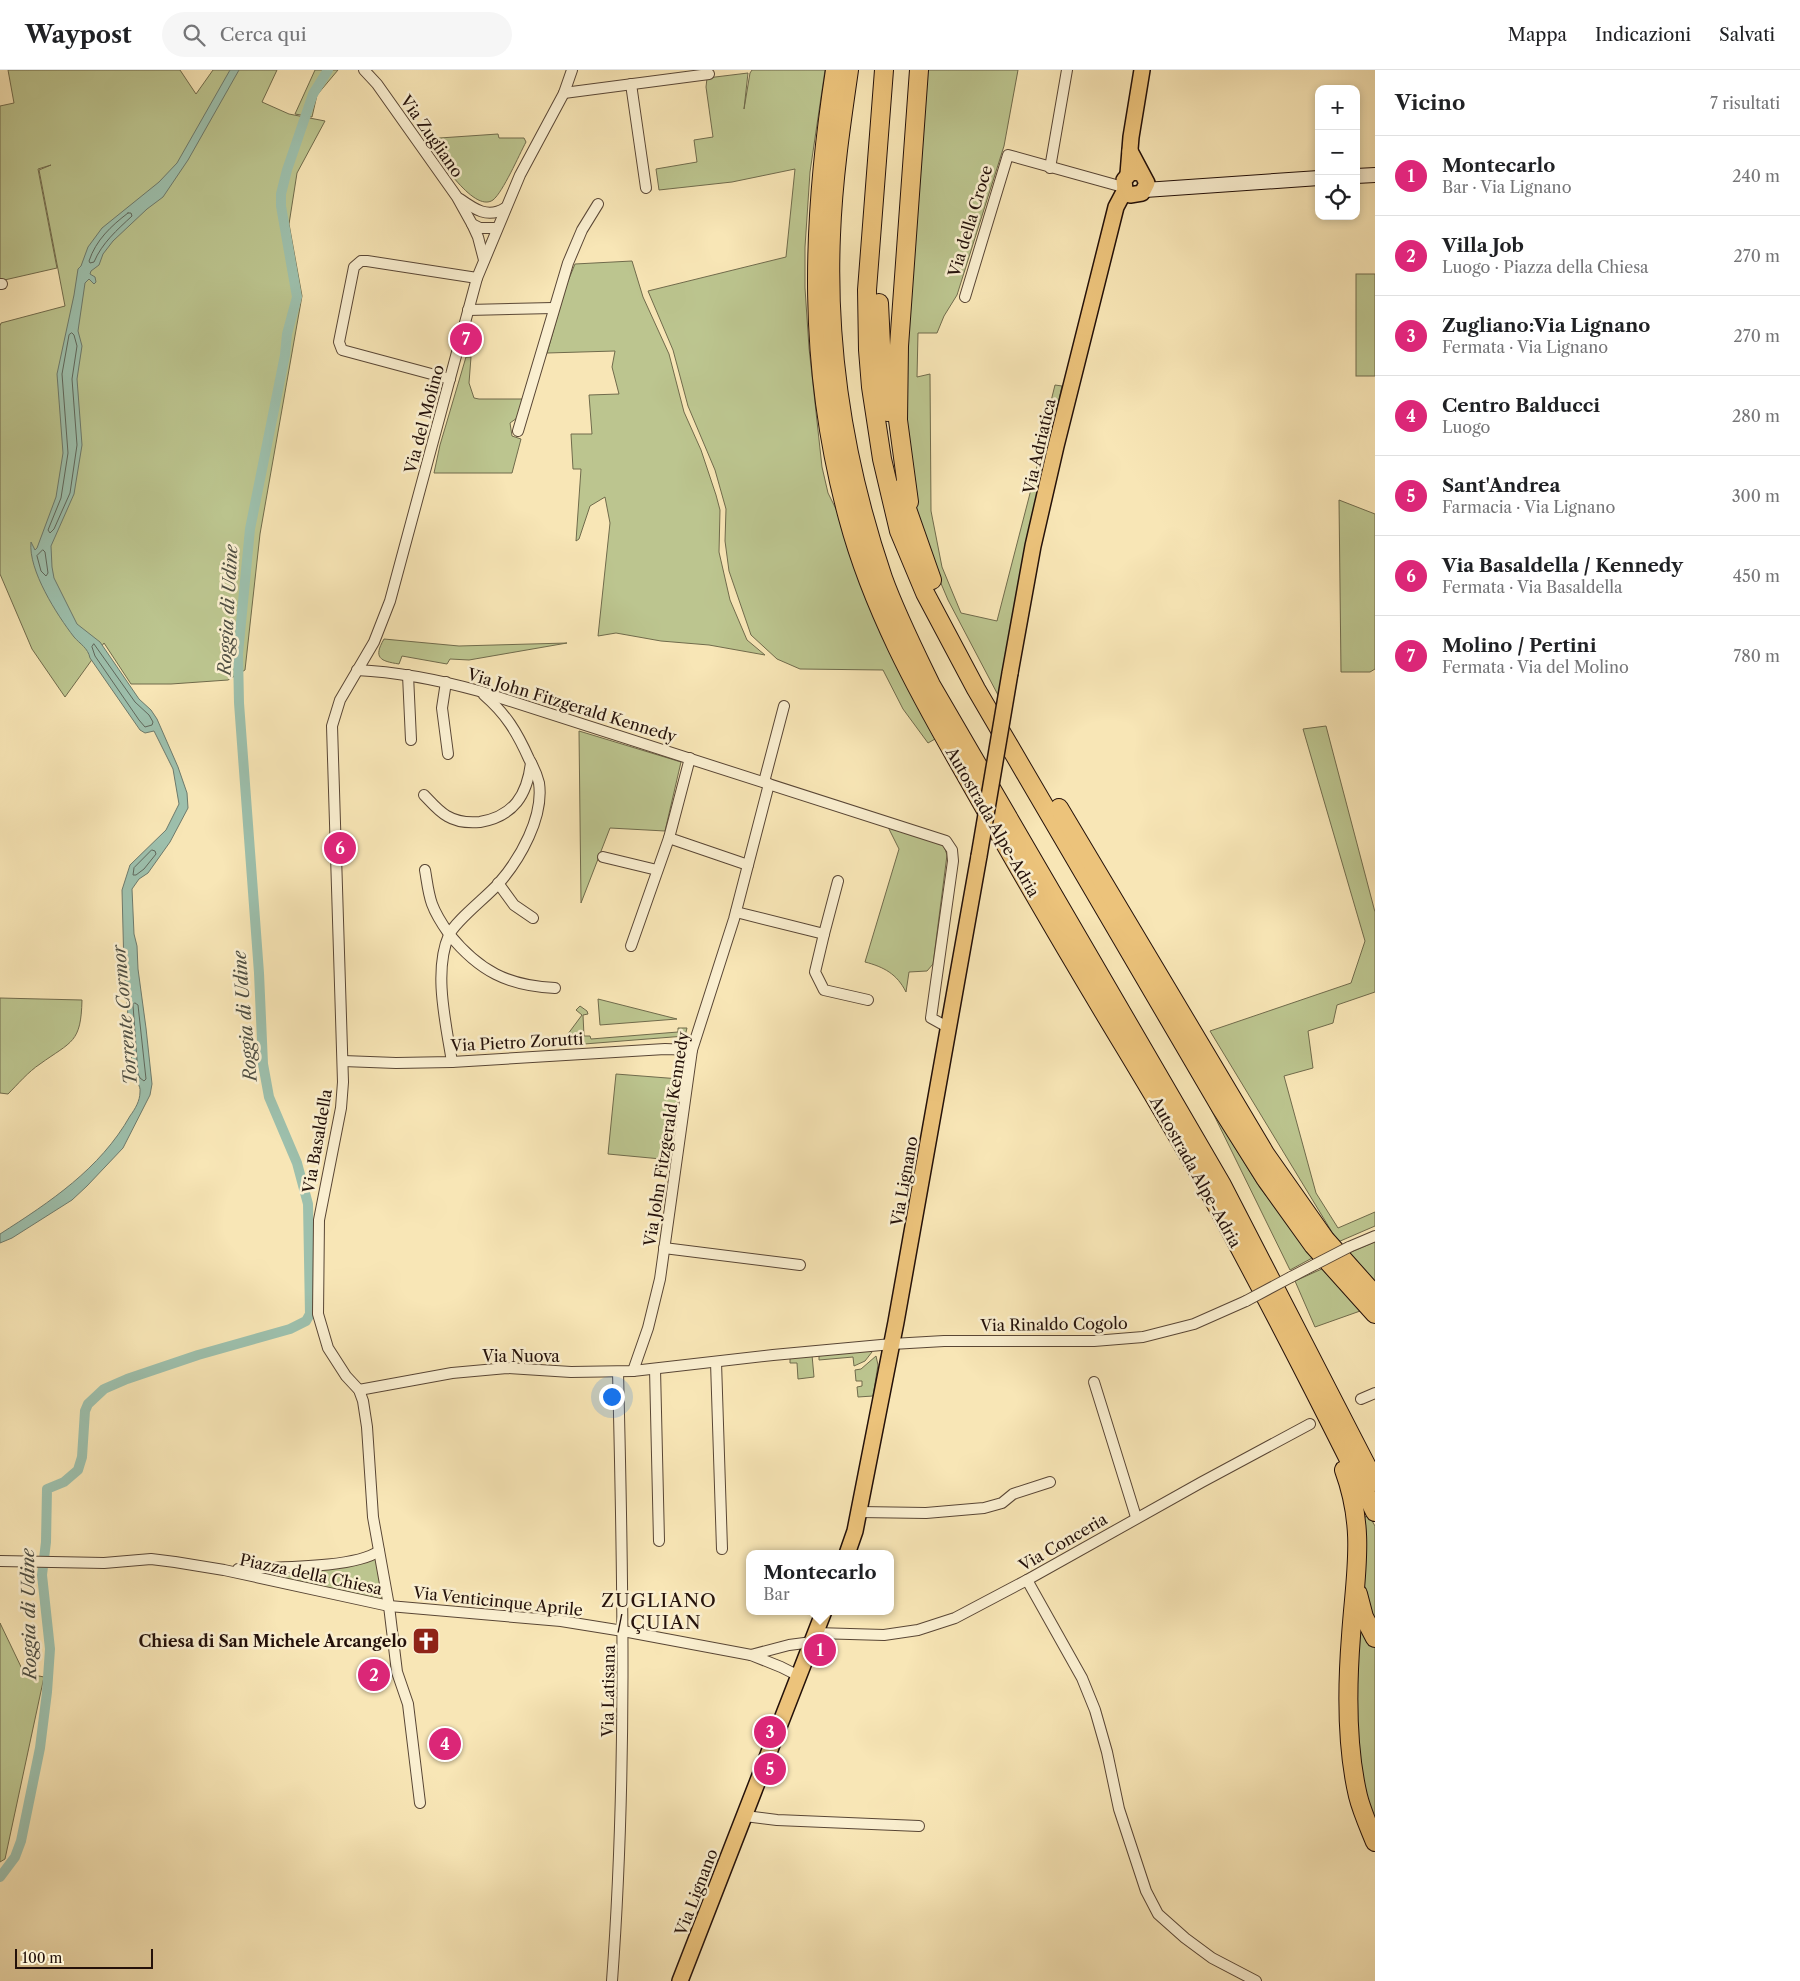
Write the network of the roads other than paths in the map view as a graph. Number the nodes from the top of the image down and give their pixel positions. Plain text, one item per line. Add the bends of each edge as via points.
1 (364, 70) edge
2 (572, 70) edge
3 (835, 70) edge
4 (850, 70) edge
5 (884, 70) edge
6 (894, 70) edge
7 (919, 70) edge
8 (1067, 70) edge
9 (1142, 70) edge
10 (709, 74) dead end
11 (632, 84) junction
12 (564, 92) junction
13 (1050, 168) junction
14 (1375, 175) edge
15 (1360, 176) edge
16 (1315, 178) edge
17 (1136, 183) junction
18 (646, 188) dead end
19 (457, 197) junction
20 (598, 204) dead end
21 (504, 208) junction
22 (472, 224) junction
23 (497, 228) junction
24 (484, 261) junction
25 (477, 278) junction
26 (966, 297) dead end
27 (554, 308) junction
28 (468, 310) junction
29 (450, 379) junction
30 (518, 431) dead end
31 (914, 532) junction
32 (358, 670) junction
33 (408, 675) junction
34 (446, 682) junction
35 (479, 691) junction
36 (784, 706) dead end
37 (411, 740) dead end
38 (448, 754) dead end
39 (690, 758) junction
40 (531, 762) junction
41 (766, 783) junction
42 (424, 795) dead end
43 (669, 838) junction
44 (979, 856) joint
45 (603, 857) dead end
46 (748, 865) junction
47 (425, 870) dead end
48 (657, 870) junction
49 (838, 881) dead end
50 (498, 883) junction
51 (736, 912) junction
52 (533, 918) dead end
53 (449, 934) junction
54 (824, 934) junction
55 (631, 946) dead end
56 (555, 988) dead end
57 (868, 1000) dead end
58 (948, 1028) junction
59 (692, 1050) junction
60 (343, 1060) junction
61 (452, 1062) junction
62 (1375, 1236) edge
63 (664, 1248) junction
64 (800, 1265) dead end
65 (1375, 1296) edge
66 (1375, 1314) edge
67 (892, 1344) junction
68 (716, 1362) junction
69 (655, 1369) junction
70 (633, 1371) junction
71 (618, 1372) junction
72 (1094, 1382) dead end
73 (359, 1390) junction
74 (1322, 1392) junction
75 (1375, 1393) edge
76 (1361, 1399) dead end
77 (1310, 1424) dead end
78 (1375, 1462) edge
79 (1050, 1482) dead end
80 (1375, 1482) edge
81 (859, 1512) junction
82 (1375, 1512) edge
83 (1136, 1518) junction
84 (659, 1541) dead end
85 (722, 1549) dead end
86 (848, 1550) edge
87 (379, 1551) junction
88 (0, 1561) edge
89 (224, 1570) junction
90 (1027, 1580) junction
91 (1355, 1587) junction
92 (389, 1606) junction
93 (823, 1615) edge
94 (624, 1631) junction
95 (814, 1638) junction
96 (1375, 1638) edge
97 (751, 1655) junction
98 (799, 1676) junction
99 (420, 1803) dead end
100 (745, 1816) junction
101 (919, 1826) dead end
102 (1375, 1842) edge
103 (612, 1981) edge
104 (680, 1981) edge
105 (1256, 1981) edge

1 - 19 street, Via Zugliano
2 - 12 street, Via del Molino
3 - 74 highway, Autostrada Alpe-Adria via 819,200 817,327 829,426 840,485 858,552 920,695
4 - 74 highway, Autostrada Alpe-Adria via 830,236 831,320 841,416 862,513 884,579 931,685 1222,1185
5 - 66 highway via 867,290 868,350 882,459 903,540 924,593 976,688 1221,1108 1313,1245
6 - 31 highway via 878,292 883,387 891,443 902,496
7 - 31 highway via 898,346 898,420
8 - 13 street
9 - 17 main road, Via Adriatica via 1130,150
10 - 11 street
11 - 12 street
11 - 18 street
12 - 21 street, Via del Molino
13 - 17 street, Via della Croce
13 - 26 street, Via della Croce via 1008,155
14 - 15 main road
16 - 17 main road, Via della Croce via 1170,187
17 - 44 main road, Via Adriatica, bridge via 1116,207 1056,446 1033,546
19 - 21 street, Via Zugliano via 474,209 487,213 496,214
19 - 22 street, Via Zugliano
20 - 27 street via 575,245
21 - 23 street, Via del Molino
22 - 23 street via 480,228
22 - 24 street, Via Zugliano
23 - 24 street, Via del Molino
24 - 25 street, Via del Molino
25 - 28 street, Via del Molino
25 - 29 street via 367,261 361,261 354,267 339,342 342,350
27 - 28 street
27 - 30 street
28 - 29 street, Via del Molino
29 - 32 street, Via del Molino via 390,601 374,642
31 - 65 highway via 936,592 1007,720 1266,1155 1325,1239
32 - 33 street, Via John Fitzgerald Kennedy
32 - 60 street, Via Basaldella via 340,700 332,726
33 - 34 street, Via John Fitzgerald Kennedy
33 - 37 street
34 - 35 street, Via John Fitzgerald Kennedy
34 - 38 street, Via John Fitzgerald Kennedy via 442,708
35 - 39 street, Via John Fitzgerald Kennedy
35 - 40 street via 510,720
36 - 41 street, Via John Fitzgerald Kennedy
39 - 41 street, Via John Fitzgerald Kennedy
39 - 43 street, Via John Fitzgerald Kennedy
40 - 42 street via 529,782 521,797 502,816 474,823 459,822 446,816
40 - 50 street via 539,785 535,819 521,852
41 - 46 street, Via John Fitzgerald Kennedy
41 - 58 street, Via John Fitzgerald Kennedy via 941,838 950,845 952,861 931,1018
43 - 46 street
43 - 48 street, Via John Fitzgerald Kennedy
44 - 58 main road, Via Lignano
45 - 48 street
46 - 51 street, Via John Fitzgerald Kennedy
47 - 53 street via 431,903
48 - 55 street, Via John Fitzgerald Kennedy
49 - 54 street
50 - 52 street via 514,905
50 - 53 street
51 - 54 street
51 - 59 street, Via John Fitzgerald Kennedy
53 - 56 street via 475,962 490,972 508,980
53 - 61 street via 440,992
54 - 57 street via 815,972 824,990
58 - 67 main road, Via Lignano
59 - 61 street, Via Pietro Zorutti
59 - 63 street, Via John Fitzgerald Kennedy
60 - 61 street, Via Pietro Zorutti
60 - 73 street, Via Basaldella via 341,1108 319,1220 318,1314 328,1348
62 - 67 street, Via Rinaldo Cogolo, bridge via 1194,1324 1144,1337 1094,1341
63 - 64 street
63 - 70 street, Via John Fitzgerald Kennedy via 648,1328
67 - 68 street, Via Nuova
67 - 81 main road, Via Lignano
68 - 69 street, Via Nuova
68 - 85 street
69 - 70 street, Via Nuova
69 - 84 street
70 - 71 street, Via Nuova
71 - 73 street, Via Nuova via 507,1368 452,1373
71 - 94 street, Via Latisana
72 - 83 street
73 - 87 street, Via Basaldella via 365,1414 373,1517
74 - 78 highway via 1355,1425
74 - 80 highway, Autostrada Alpe-Adria
74 - 82 highway, Autostrada Alpe-Adria
74 - 91 highway via 1331,1438 1356,1511
75 - 76 street
77 - 83 street, Via Conceria
79 - 81 street via 984,1508 926,1513
81 - 86 main road, Via Lignano
83 - 90 street, Via Conceria
87 - 89 street, Piazza della Chiesa via 371,1557 338,1564
87 - 92 street, Piazza della Chiesa
88 - 89 street via 104,1563 152,1559
89 - 92 street, Piazza della Chiesa
90 - 95 street, Via Conceria via 955,1618 918,1630
90 - 105 street via 1082,1678 1095,1710 1119,1809 1146,1891 1158,1914 1212,1958
91 - 96 highway via 1364,1617
91 - 102 highway via 1349,1688 1350,1737 1358,1794
92 - 94 street, Via Venticinque Aprile via 561,1621
92 - 99 street via 397,1672 408,1704
93 - 95 main road, Via Lignano
94 - 97 street, Via Venticinque Aprile
94 - 103 street, Via Latisana via 621,1796
95 - 97 street, Via Conceria
95 - 98 main road, Via Lignano
97 - 98 street
98 - 100 main road, Via Lignano
100 - 101 street
100 - 104 main road, Via Lignano

